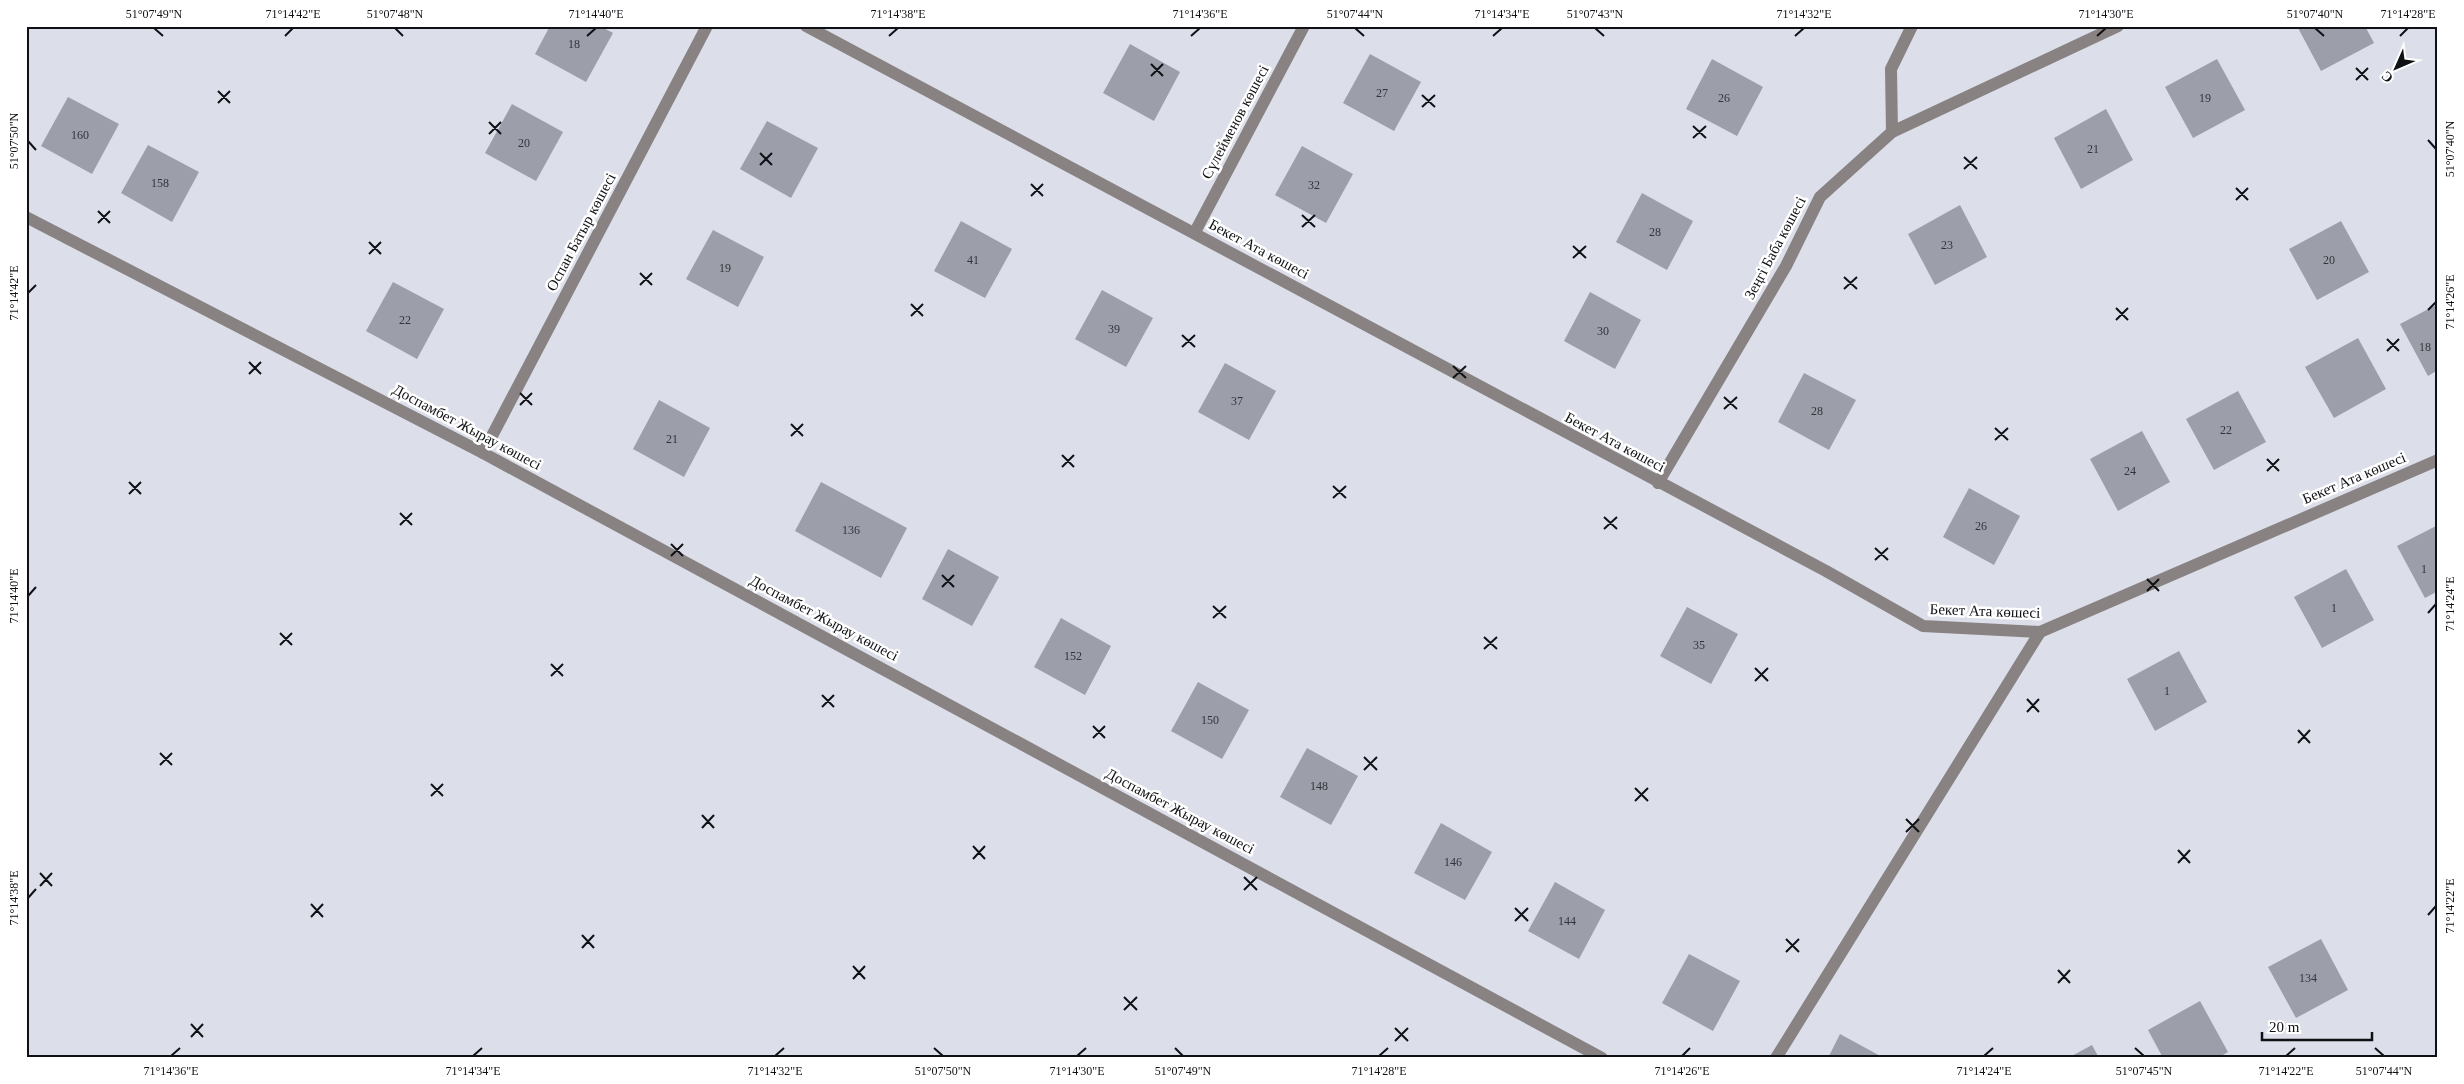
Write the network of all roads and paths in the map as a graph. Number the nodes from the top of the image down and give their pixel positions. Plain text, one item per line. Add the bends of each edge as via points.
1 (707, 26) edge
2 (806, 26) edge
3 (1304, 26) edge
4 (1912, 26) edge
5 (2118, 26) edge
6 (2097, 31) edge
7 (1892, 132) junction
8 (26, 217) edge
9 (1195, 232) junction
10 (483, 453) junction
11 (2438, 460) edge
12 (1658, 483) junction
13 (2040, 632) junction
14 (1602, 1058) edge
15 (1776, 1058) edge

1 - 10 street, Оспан Батыр көшесі
2 - 9 street, Бекет Ата көшесі
3 - 9 street, Сүлейменов көшесі
4 - 7 street via 1891,70
5 - 6 street, Зеңгі Баба көшесі
6 - 7 street, Зеңгі Баба көшесі
7 - 12 street, Зеңгі Баба көшесі via 1820,197 1786,266
8 - 10 street, Доспамбет Жырау көшесі
9 - 12 street, Бекет Ата көшесі
10 - 14 street, Доспамбет Жырау көшесі
11 - 13 street, Бекет Ата көшесі
12 - 13 street, Бекет Ата көшесі via 1923,626
13 - 15 street

